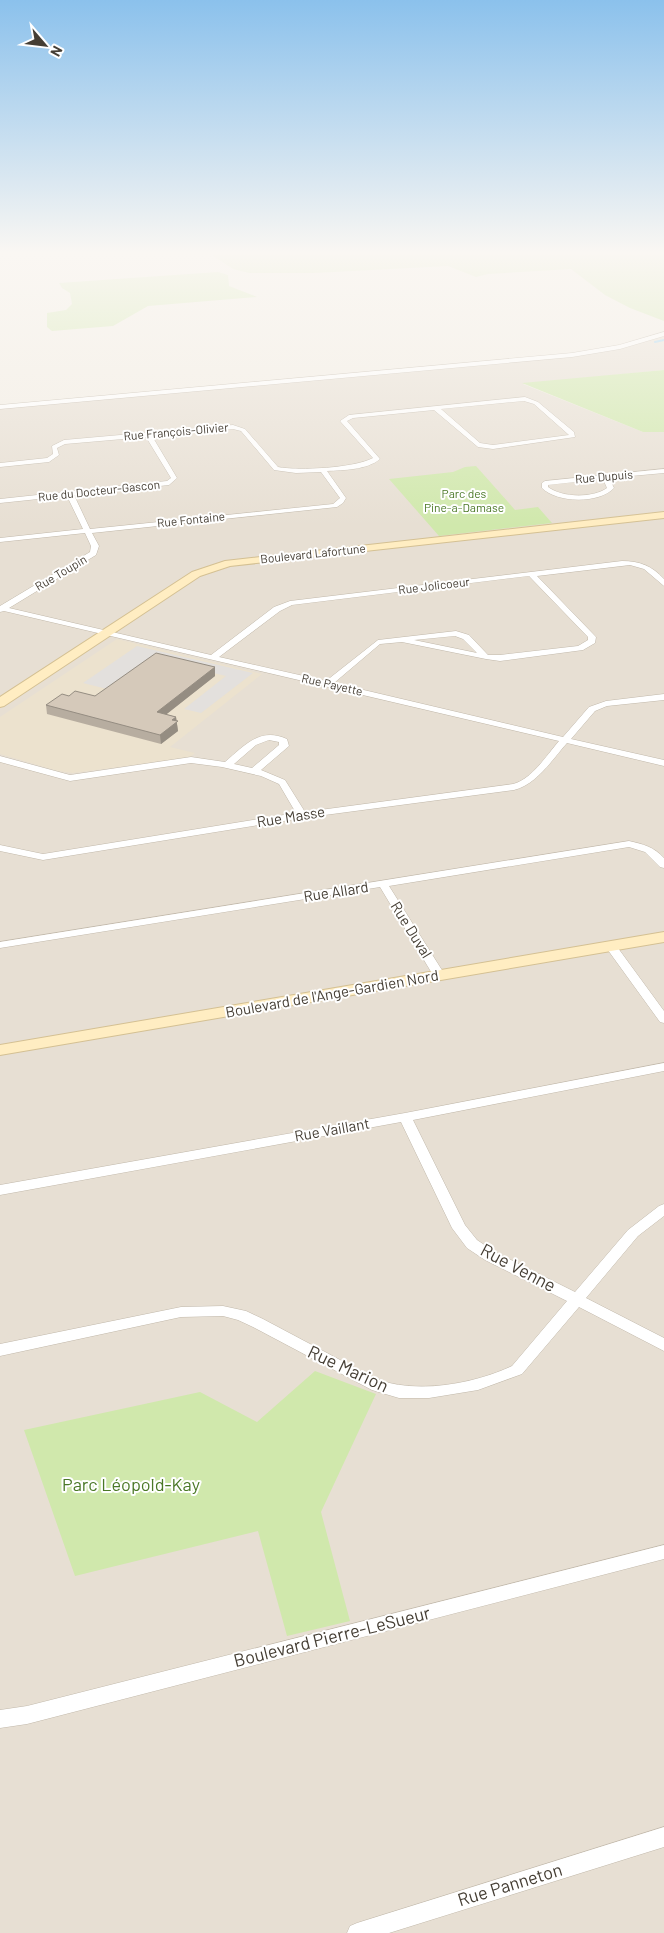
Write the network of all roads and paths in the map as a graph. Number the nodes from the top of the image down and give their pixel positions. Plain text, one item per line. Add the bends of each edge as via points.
1 (625, 345) edge
2 (0, 407) edge
3 (435, 407) junction
4 (148, 434) junction
5 (0, 465) edge
6 (322, 469) junction
7 (664, 471) edge
8 (605, 477) junction
9 (70, 494) junction
10 (0, 501) edge
11 (664, 514) edge
12 (88, 531) junction
13 (0, 540) edge
14 (531, 574) junction
15 (664, 584) edge
16 (1, 609) edge
17 (106, 633) junction
18 (397, 640) junction
19 (213, 657) junction
20 (486, 657) junction
21 (328, 684) junction
22 (664, 697) edge
23 (0, 703) edge
24 (564, 741) junction
25 (0, 759) edge
26 (664, 763) edge
27 (226, 766) junction
28 (253, 772) junction
29 (302, 815) junction
30 (0, 848) edge
31 (664, 865) edge
32 (382, 884) junction
33 (664, 937) edge
34 (0, 945) edge
35 (611, 946) junction
36 (439, 975) junction
37 (664, 1019) edge
38 (0, 1050) edge
39 (664, 1067) edge
40 (405, 1117) junction
41 (0, 1190) edge
42 (664, 1209) edge
43 (578, 1300) junction
44 (664, 1346) edge
45 (0, 1350) edge
46 (664, 1552) edge
47 (0, 1719) edge
48 (664, 1837) edge
49 (357, 1933) edge

1 - 2 street via 572,355
3 - 3 street, Rue François-Olivier via 524,399 536,403 572,436 493,447 478,445
3 - 6 street, Rue François-Olivier via 344,419 342,421 377,459 365,464
4 - 5 street, Rue François-Olivier via 64,442 54,447 56,455 49,460
4 - 6 street, Rue François-Olivier via 239,428 276,469 294,472
4 - 9 street, Rue du Docteur-Gascon via 173,480 164,485
6 - 12 street, Rue Fontaine via 343,498 335,506
7 - 8 street, Rue Dupuis
8 - 8 street, Rue Dupuis via 610,491 572,498 548,492 545,484
9 - 10 street, Rue du Docteur-Gascon
9 - 12 street, Rue Toupin
11 - 17 street, Boulevard Lafortune via 229,563 196,574
12 - 13 street, Rue Fontaine
12 - 16 street, Rue Toupin via 94,546 93,553
14 - 15 street, Rue Jolicoeur via 633,563 650,568
14 - 19 street, Rue Jolicoeur via 290,603 277,609
14 - 20 street via 592,637 592,641 580,648
16 - 17 street, Rue Payette
17 - 19 street, Rue Payette
17 - 23 street, Boulevard Lafortune
18 - 20 street
18 - 20 street via 464,635
18 - 21 street via 372,645
19 - 21 street, Rue Payette
21 - 24 street, Rue Payette
22 - 24 street via 606,704 592,709
24 - 26 street, Rue Payette
24 - 29 street, Rue Masse via 532,777 514,787
25 - 27 street via 70,778 191,760
27 - 28 street
27 - 28 street via 258,740 273,737 284,741 284,746
28 - 29 street via 282,782
29 - 30 street, Rue Masse via 43,857
31 - 32 street, Rue Allard via 646,847 629,844
32 - 34 street, Rue Allard
32 - 36 street, Rue Duval
33 - 35 street, Boulevard de l'Ange-Gardien Nord
35 - 36 street, Boulevard de l'Ange-Gardien Nord
35 - 37 street
36 - 38 street, Boulevard de l'Ange-Gardien Nord
39 - 40 street, Rue Vaillant
40 - 41 street, Rue Vaillant
40 - 43 street, Rue Venne via 459,1228 472,1244
42 - 43 street, Rue Marion via 633,1234
43 - 44 street, Rue Venne
43 - 45 street, Rue Marion via 512,1373 496,1379 422,1392 402,1392 369,1382 258,1323 223,1311 181,1312
46 - 47 street, Boulevard Pierre-LeSueur
48 - 49 street, Rue Panneton

